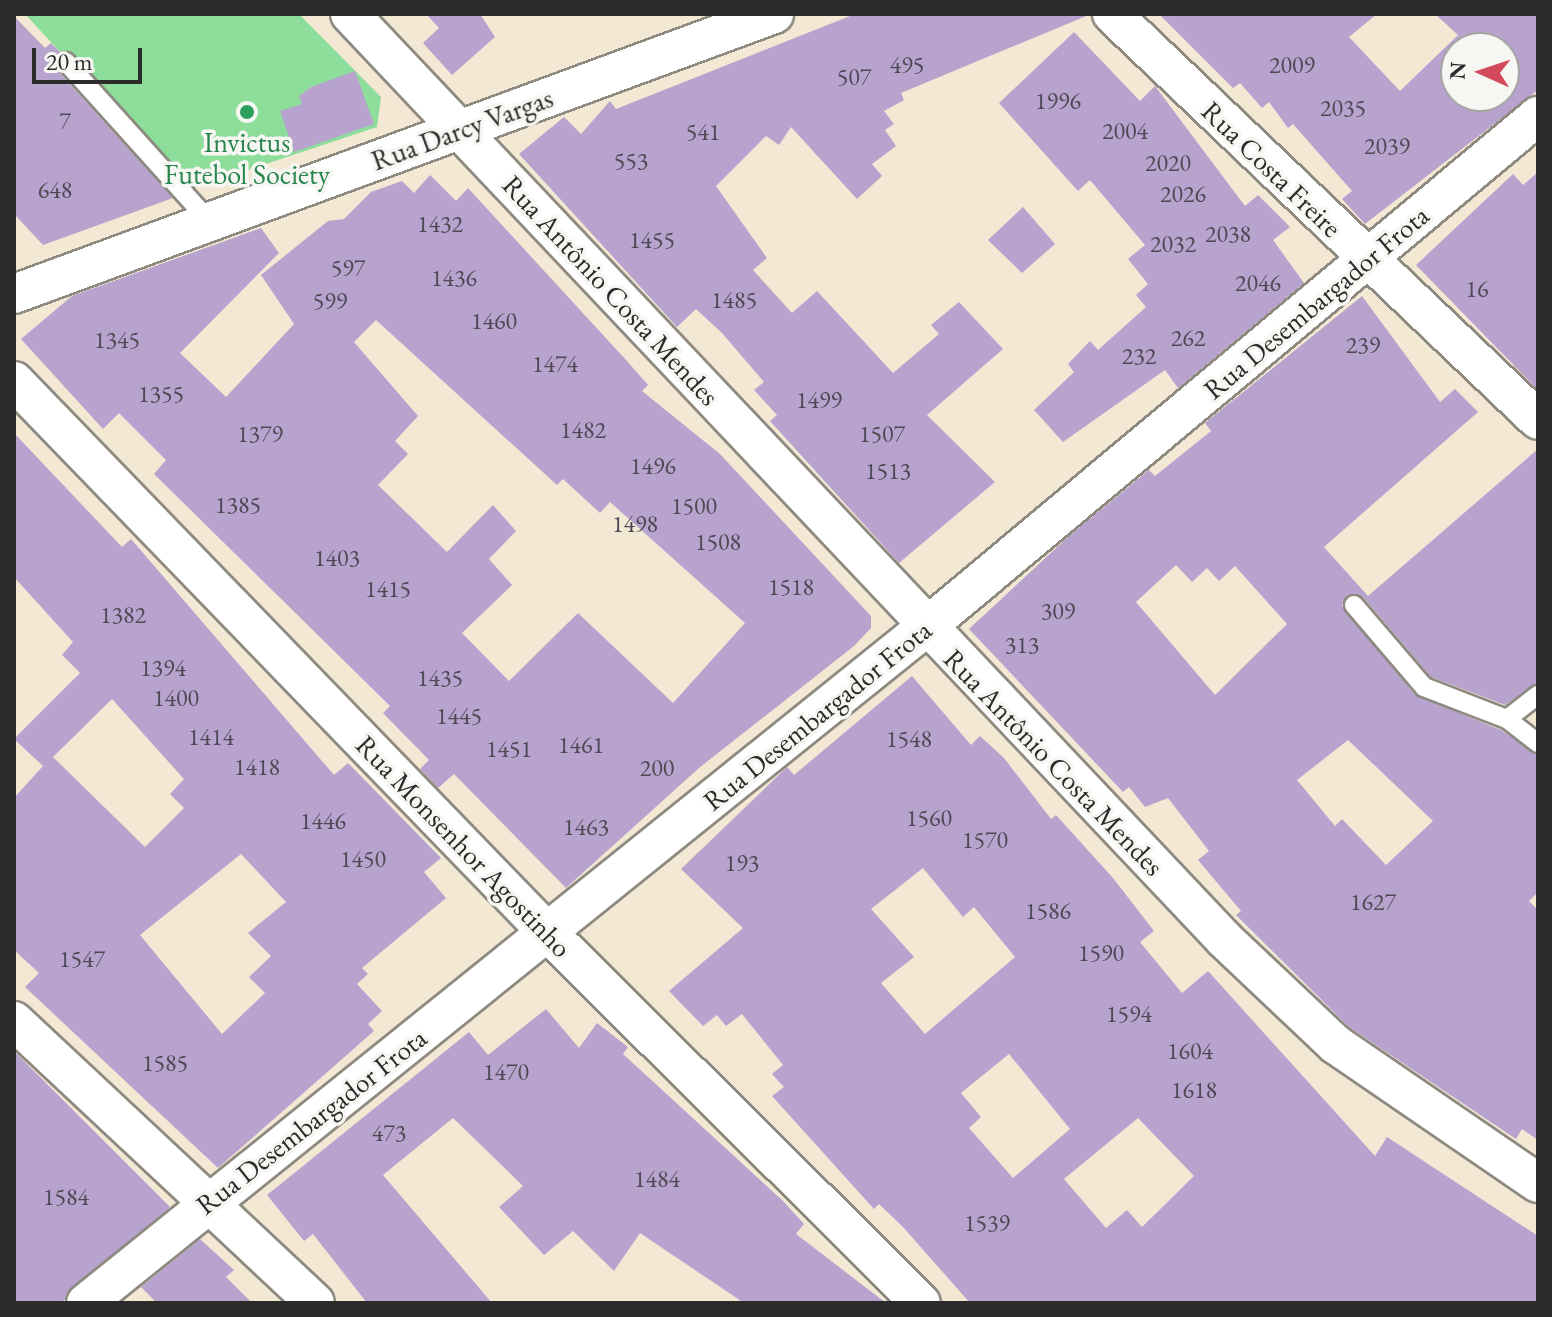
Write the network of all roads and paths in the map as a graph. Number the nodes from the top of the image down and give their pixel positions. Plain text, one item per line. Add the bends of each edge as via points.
1 (350, 14) edge
2 (774, 14) edge
3 (1112, 14) edge
4 (66, 62) dead end
5 (1538, 116) edge
6 (461, 129) junction
7 (210, 222) junction
8 (1366, 260) junction
9 (14, 294) edge
10 (14, 381) edge
11 (1538, 420) edge
12 (1354, 605) dead end
13 (925, 628) junction
14 (1538, 695) edge
15 (1507, 719) junction
16 (1538, 743) edge
17 (548, 933) junction
18 (14, 1021) edge
19 (1538, 1183) edge
20 (209, 1201) junction
21 (86, 1303) edge
22 (315, 1303) edge
23 (921, 1303) edge

1 - 6 street, Rua Antônio Costa Mendes
2 - 6 street, Rua Darcy Vargas
3 - 8 street, Rua Costa Freire
4 - 7 lane
5 - 8 street, Rua Desembargador Frota
6 - 7 street, Rua Darcy Vargas
6 - 13 street, Rua Antônio Costa Mendes
7 - 9 street, Rua Darcy Vargas
8 - 11 street, Rua Costa Freire
8 - 13 street, Rua Desembargador Frota
10 - 17 street, Rua Monsenhor Agostinho
12 - 15 lane via 1424,687
13 - 17 street, Rua Desembargador Frota
13 - 19 street, Rua Antônio Costa Mendes via 1335,1044
14 - 15 lane
15 - 16 lane
17 - 20 street, Rua Desembargador Frota
17 - 23 street, Rua Monsenhor Agostinho
18 - 20 street
20 - 21 street, Rua Desembargador Frota
20 - 22 street

